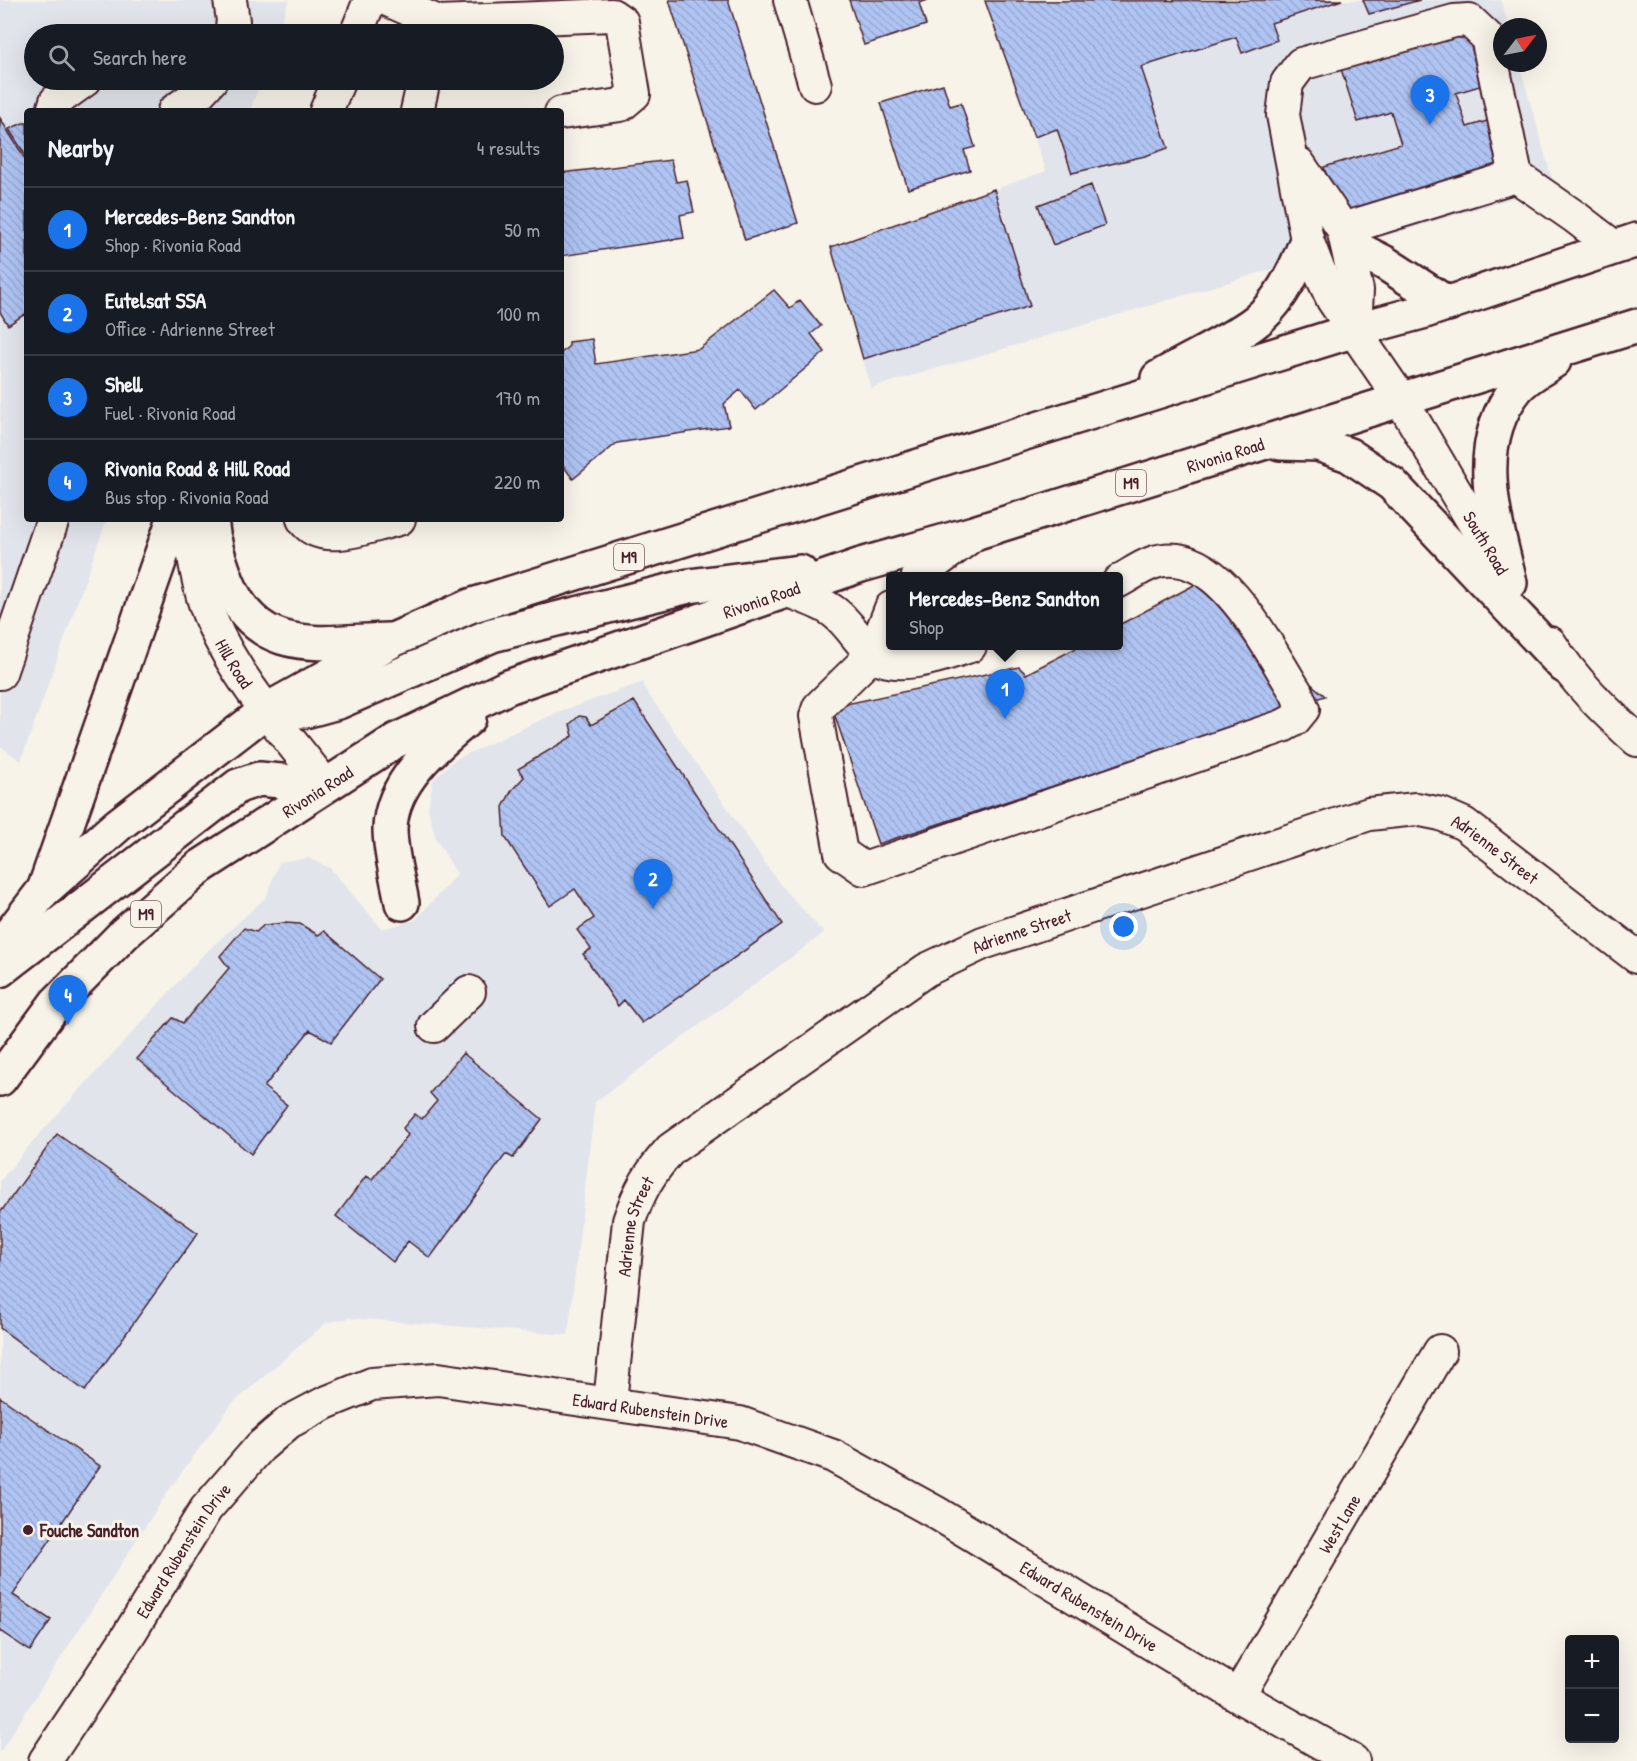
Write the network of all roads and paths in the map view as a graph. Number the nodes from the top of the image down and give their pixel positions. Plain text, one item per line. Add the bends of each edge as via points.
1 (230, 0) edge
2 (370, 0) edge
3 (388, 0) edge
4 (790, 0) edge
5 (485, 10) edge
6 (233, 24) edge
7 (360, 24) edge
8 (429, 24) edge
9 (447, 24) edge
10 (815, 85) dead end
11 (72, 90) edge
12 (201, 90) edge
13 (335, 90) edge
14 (422, 90) edge
15 (54, 108) edge
16 (178, 108) edge
17 (327, 108) edge
18 (418, 108) edge
19 (564, 113) edge
20 (1293, 155) junction
21 (1516, 176) junction
22 (1346, 237) junction
23 (1306, 240) junction
24 (1625, 243) edge
25 (1448, 304) junction
26 (1637, 326) edge
27 (1355, 330) junction
28 (1589, 340) junction
29 (1400, 398) junction
30 (1101, 410) junction
31 (1259, 442) junction
32 (52, 522) edge
33 (173, 522) edge
34 (189, 522) edge
35 (211, 522) edge
36 (305, 522) edge
37 (385, 522) edge
38 (974, 533) junction
39 (861, 565) junction
40 (923, 572) edge
41 (1123, 579) edge
42 (1510, 583) junction
43 (788, 591) junction
44 (886, 621) edge
45 (393, 640) junction
46 (957, 650) edge
47 (873, 654) junction
48 (1564, 666) junction
49 (0, 673) edge
50 (508, 687) junction
51 (267, 710) junction
52 (1637, 740) edge
53 (326, 785) junction
54 (43, 891) junction
55 (402, 903) dead end
56 (0, 947) edge
57 (1637, 957) edge
58 (0, 970) edge
59 (469, 992) dead end
60 (434, 1026) dead end
61 (0, 1079) edge
62 (1440, 1351) dead end
63 (610, 1402) junction
64 (1238, 1696) junction
65 (45, 1761) edge
66 (1353, 1761) edge

1 - 6 street
2 - 7 street
3 - 8 street
4 - 10 street
5 - 9 street
5 - 19 street via 612,15 622,22 634,94 621,105
11 - 15 street
12 - 16 street
13 - 17 street
14 - 18 street
20 - 21 street, South Road via 1284,104 1287,83 1302,63 1454,21 1470,21 1487,37
20 - 22 street
20 - 23 street, South Road
21 - 22 street
21 - 24 street via 1575,217
22 - 25 main road
22 - 27 street via 1358,290
23 - 27 street, South Road via 1333,300
23 - 30 main road via 1297,268 1252,324
24 - 25 main road, M9
25 - 27 main road, M9
26 - 28 main road, Rivonia Road / M9
27 - 29 street, South Road
27 - 30 main road, M9
28 - 29 main road, Rivonia Road / M9
28 - 42 main road via 1518,387 1497,424 1489,483
29 - 31 main road, Rivonia Road / M9
29 - 42 street, South Road
30 - 45 main road, M9 via 470,606
31 - 38 main road, Rivonia Road / M9
31 - 48 main road via 1318,444 1349,455 1392,484
32 - 49 street
33 - 54 main road
34 - 51 street, Hill Road via 194,557 212,622
35 - 45 main road via 214,549 237,604 251,621 292,640
36 - 37 street via 309,528 329,534
38 - 39 main road, Rivonia Road / M9
38 - 40 street
39 - 43 main road, Rivonia Road / M9
39 - 51 main road via 689,586 492,634 338,702 305,711
41 - 47 street via 1153,563 1173,561 1202,567 1229,589 1303,709 1283,726 864,868 842,853 816,716 819,707
42 - 48 street, South Road
43 - 47 street via 832,611
43 - 50 main road, Rivonia Road / M9
44 - 47 street
45 - 51 main road, M9
46 - 47 street via 933,659 893,662
48 - 52 street, South Road
50 - 53 main road, Rivonia Road / M9 via 395,741
50 - 55 main road via 443,739 407,780 396,801 390,828
51 - 53 street, Hill Road
51 - 54 main road, M9 via 118,825
53 - 58 main road via 259,779 238,786
53 - 61 main road, Rivonia Road / M9 via 200,867 125,933 56,1003
54 - 56 main road, M9
57 - 63 street, Adrienne Street via 1464,824 1416,809 1369,814 1312,832 1044,921 953,956 850,1021 671,1149 650,1172 629,1221
59 - 60 street
62 - 64 street, West Lane
63 - 64 street, Edward Rubenstein Drive via 740,1423 833,1456 935,1512
63 - 65 street, Edward Rubenstein Drive via 438,1379 372,1384 289,1422 260,1447 206,1509
64 - 66 street, Edward Rubenstein Drive

